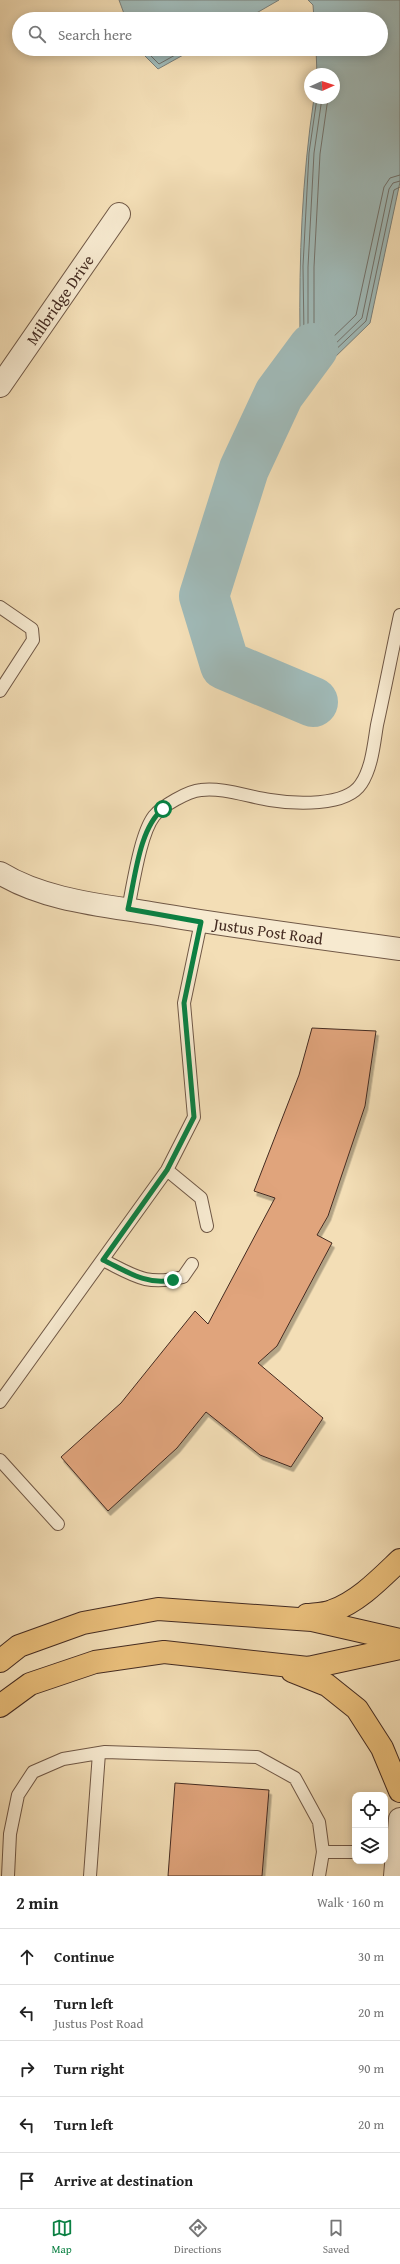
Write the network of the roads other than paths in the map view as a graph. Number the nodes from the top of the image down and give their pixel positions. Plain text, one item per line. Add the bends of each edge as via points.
1 (119, 214) dead end
2 (0, 386) edge
3 (0, 607) edge
4 (400, 615) edge
5 (0, 691) edge
6 (0, 873) edge
7 (128, 909) junction
8 (201, 922) junction
9 (400, 949) edge
10 (167, 1170) junction
11 (207, 1226) dead end
12 (103, 1260) junction
13 (192, 1264) dead end
14 (0, 1402) edge
15 (0, 1460) edge
16 (58, 1524) dead end
17 (400, 1560) edge
18 (285, 1618) junction
19 (400, 1640) edge
20 (400, 1648) edge
21 (0, 1662) edge
22 (274, 1664) junction
23 (0, 1706) edge
24 (99, 1753) junction
25 (400, 1791) edge
26 (400, 1819) edge
27 (394, 1851) edge
28 (323, 1852) junction
29 (352, 1852) edge
30 (8, 1876) edge
31 (90, 1876) edge
32 (319, 1876) edge
33 (395, 1876) edge

1 - 2 street, Milbridge Drive
3 - 5 lane via 32,629 33,640
4 - 7 lane via 371,756 361,784 349,794 330,801 291,803 201,790 172,802 154,816 147,829
6 - 7 street, Justus Post Road via 48,893
7 - 8 street, Justus Post Road
8 - 9 street, Justus Post Road
8 - 10 lane via 184,1003 194,1117
10 - 11 lane via 201,1198
10 - 12 lane
12 - 13 lane via 145,1280 164,1282 183,1277
12 - 14 lane
15 - 16 lane
17 - 18 main road via 374,1584 331,1612
18 - 19 main road via 312,1620
18 - 21 main road via 158,1609 83,1623 19,1646
20 - 22 main road via 308,1668
22 - 23 main road via 164,1652 95,1662 30,1684
22 - 25 main road via 327,1685 357,1709 382,1748
24 - 28 lane via 257,1757 295,1778 319,1822
24 - 30 lane via 63,1759 33,1772 18,1795 10,1834
24 - 31 lane
26 - 27 street
27 - 33 street
28 - 29 lane
28 - 32 lane

